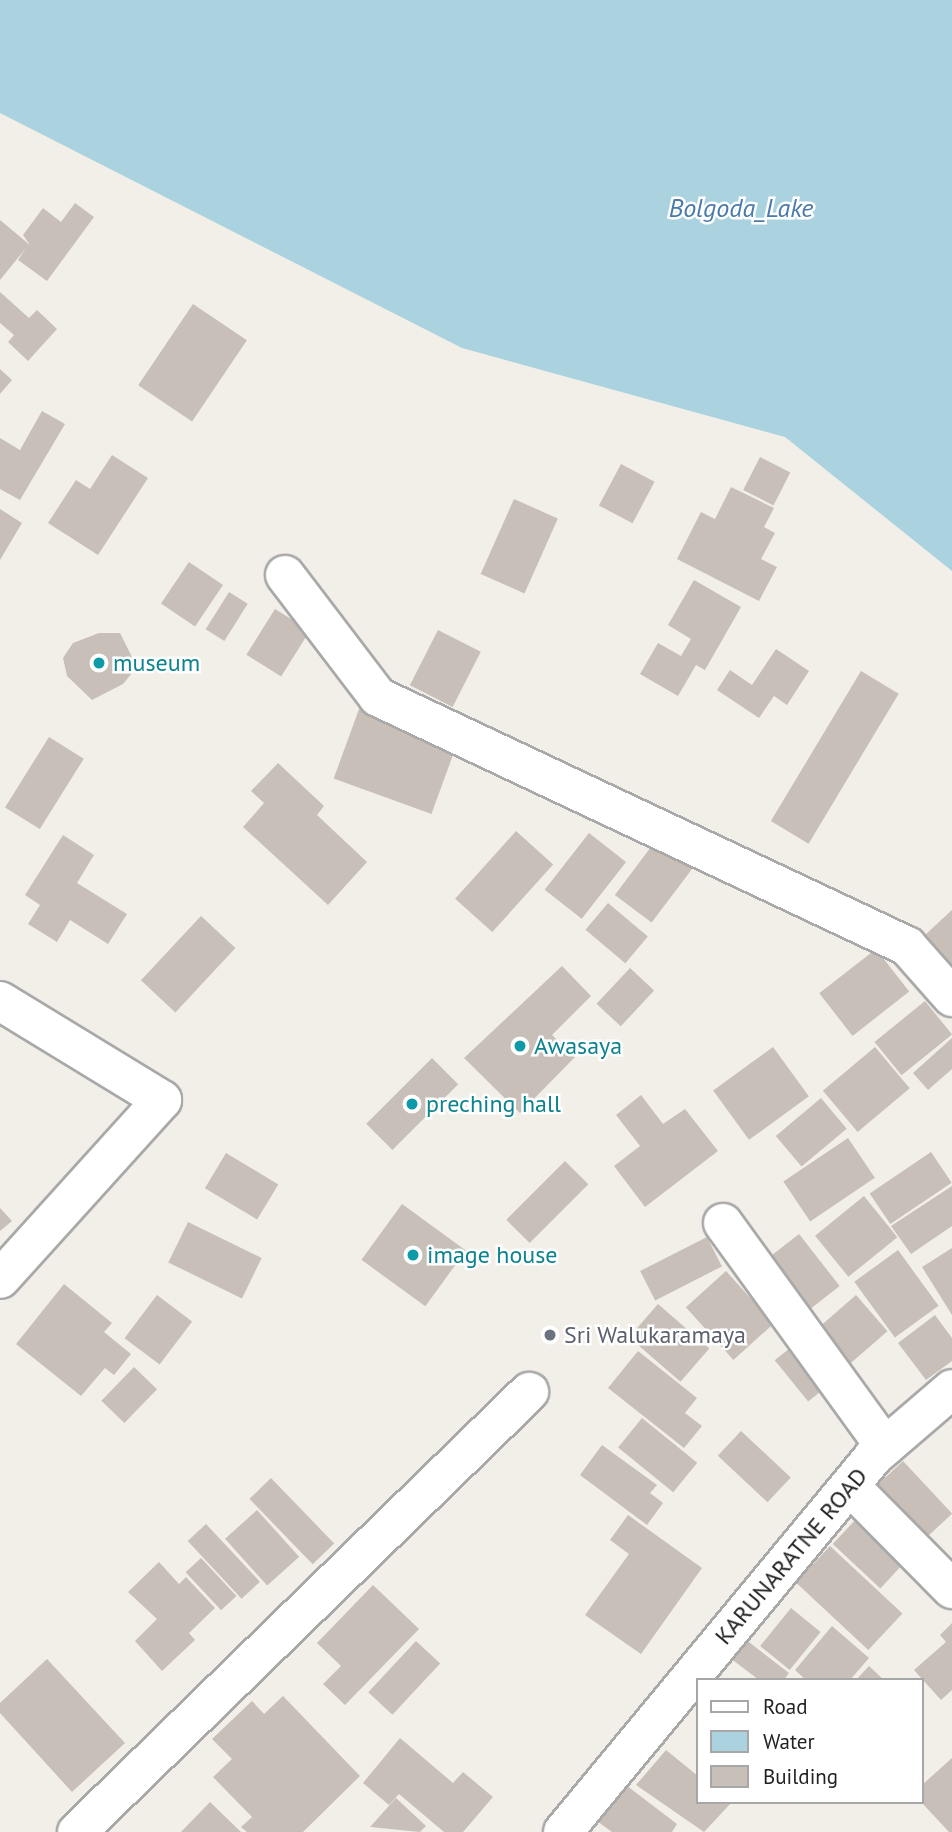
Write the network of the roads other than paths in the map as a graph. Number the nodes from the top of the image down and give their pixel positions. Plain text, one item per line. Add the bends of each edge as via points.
1 (285, 575) dead end
2 (952, 997) edge
3 (0, 1000) edge
4 (723, 1223) dead end
5 (0, 1279) edge
6 (952, 1389) edge
7 (529, 1392) dead end
8 (885, 1447) junction
9 (850, 1486) junction
10 (952, 1589) edge
11 (77, 1832) edge
12 (563, 1832) edge

1 - 2 street via 377,697 730,858 907,946
3 - 5 street via 162,1100
4 - 8 street
6 - 8 street, KARUNARATNE ROAD
7 - 11 street
8 - 9 street, KARUNARATNE ROAD
9 - 10 street
9 - 12 street, KARUNARATNE ROAD

